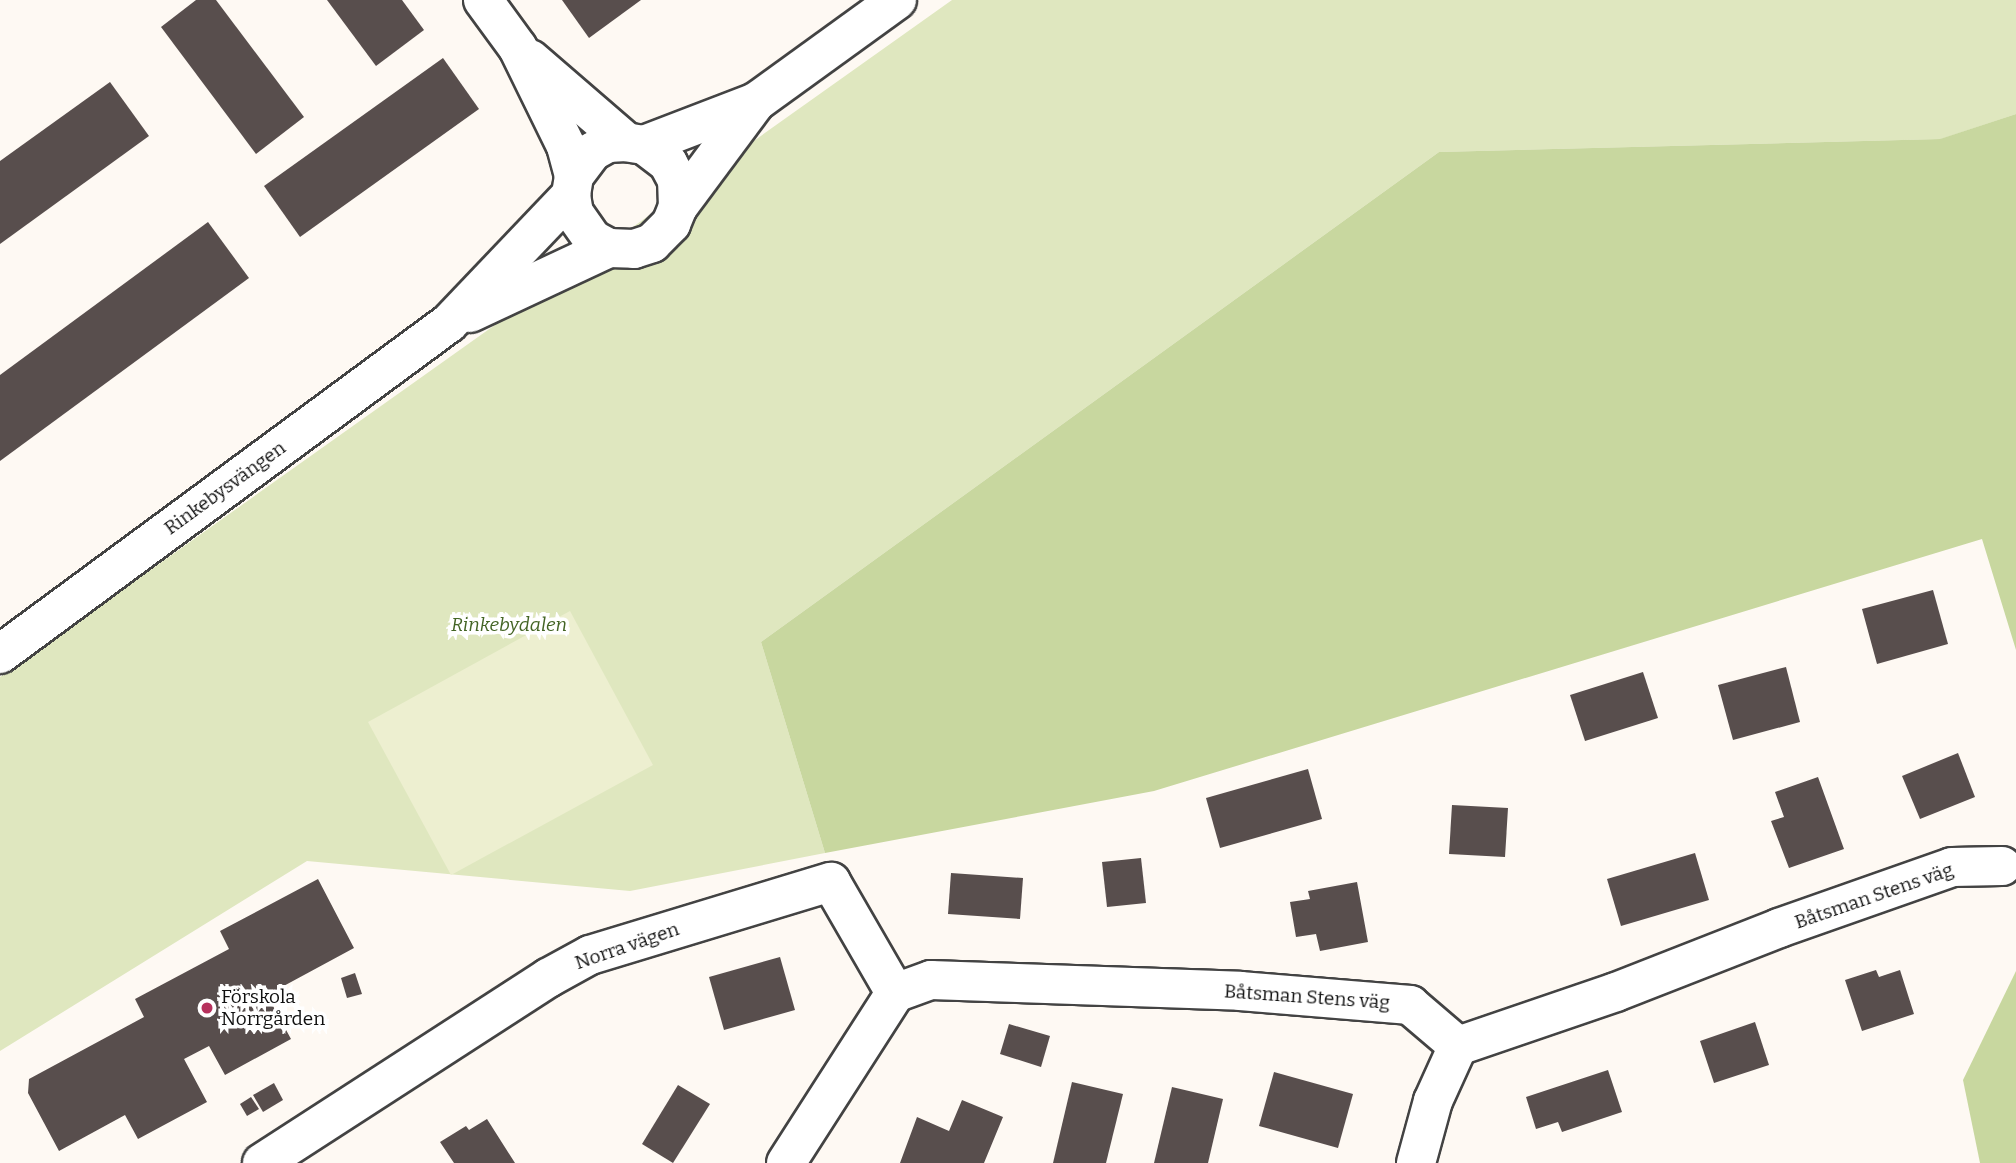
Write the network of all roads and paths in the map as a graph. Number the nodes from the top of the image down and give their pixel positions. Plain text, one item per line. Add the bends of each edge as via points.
1 (483, 0) edge
2 (897, 0) edge
3 (518, 48) junction
4 (756, 102) junction
5 (635, 143) junction
6 (573, 186) junction
7 (678, 207) junction
8 (609, 248) junction
9 (449, 323) junction
10 (0, 654) edge
11 (2002, 866) dead end
12 (895, 993) junction
13 (1458, 1046) junction
14 (262, 1163) edge
15 (786, 1163) edge
16 (1416, 1163) edge

1 - 3 street
2 - 4 street, Rinkebysvängen
3 - 5 street
3 - 6 street via 566,146
4 - 5 street, Rinkebysvängen
4 - 7 street, Rinkebysvängen
5 - 6 street, Rinkebysvängen via 608,143 592,152
5 - 7 street via 668,163 677,180
6 - 8 street via 574,213 583,230
6 - 9 street, Rinkebysvängen
7 - 8 street, Rinkebysvängen via 671,224 652,243 634,249
8 - 9 street, Rinkebysvängen
9 - 10 street, Rinkebysvängen
11 - 13 street, Båtsman Stens väg via 1952,867
12 - 13 street, Båtsman Stens väg via 931,980 1240,991 1410,1004
12 - 14 street, Norra vägen via 831,882 590,955
12 - 15 street
13 - 16 street via 1433,1101

